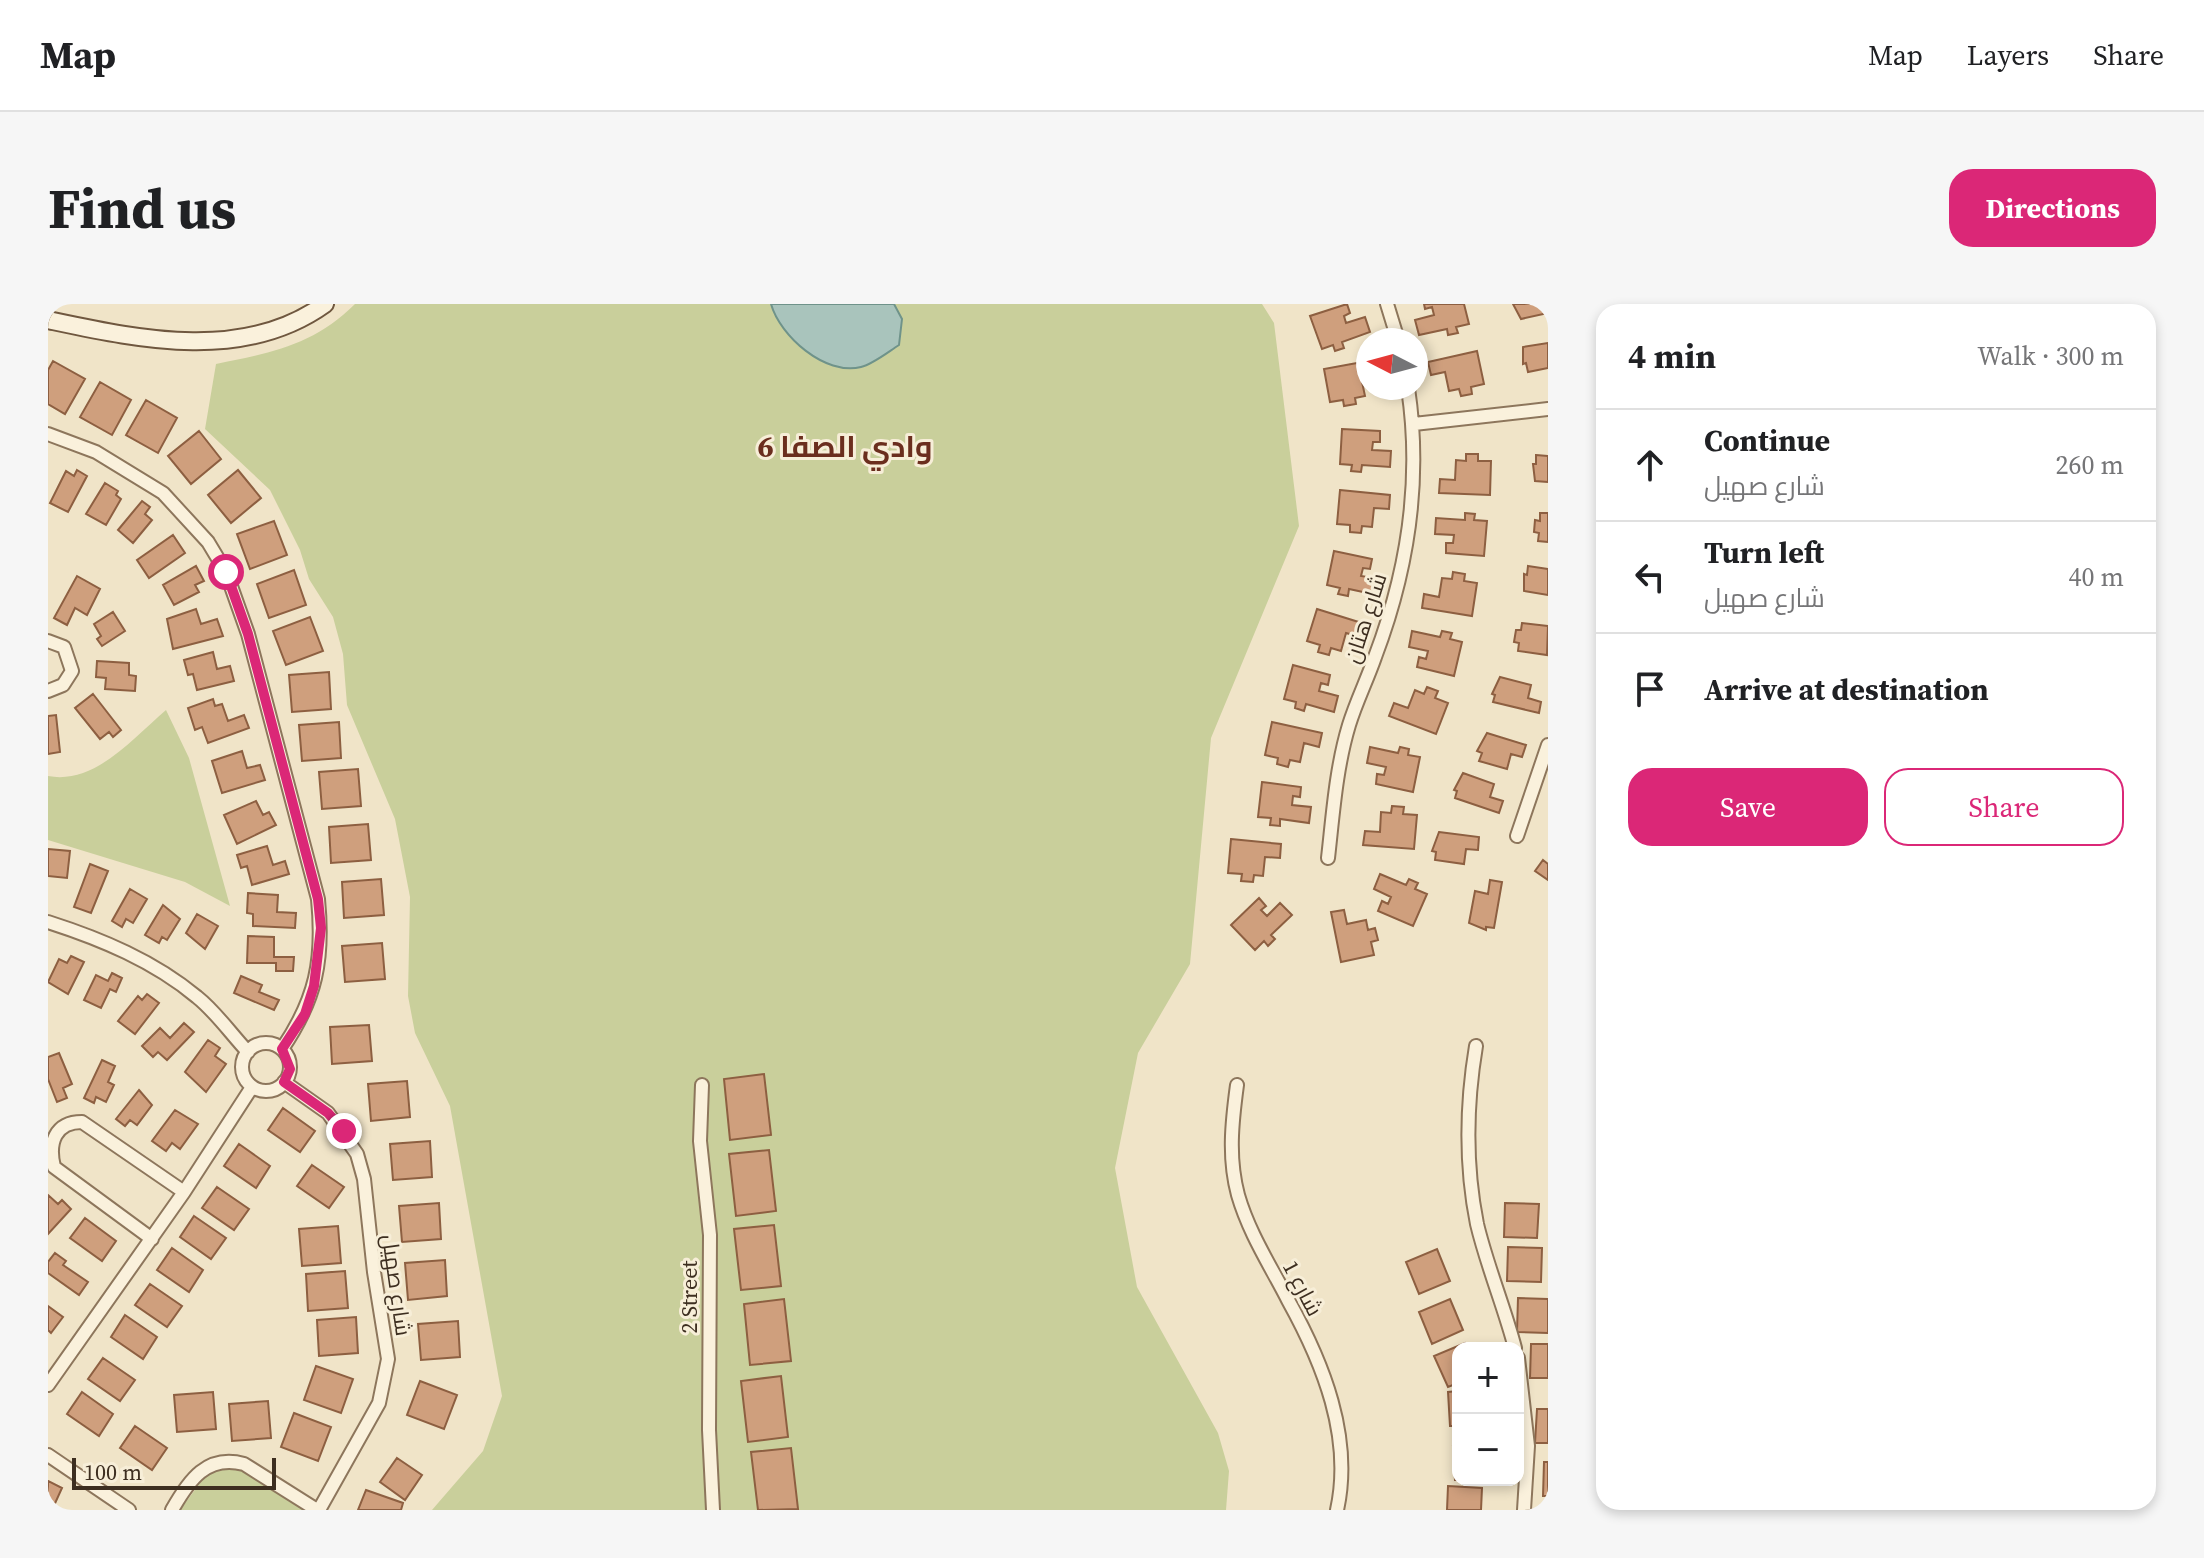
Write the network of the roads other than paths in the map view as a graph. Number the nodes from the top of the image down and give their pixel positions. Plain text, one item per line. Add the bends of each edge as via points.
1 (325, 304) edge
2 (1387, 304) edge
3 (48, 320) edge
4 (1394, 328) edge
5 (1410, 400) edge
6 (1548, 409) edge
7 (1414, 424) junction
8 (48, 434) edge
9 (48, 641) edge
10 (48, 691) edge
11 (1548, 745) edge
12 (1517, 836) dead end
13 (1328, 858) dead end
14 (48, 922) edge
15 (1476, 1046) dead end
16 (282, 1049) junction
17 (248, 1052) junction
18 (284, 1082) junction
19 (702, 1085) dead end
20 (1237, 1085) dead end
21 (252, 1087) junction
22 (184, 1192) junction
23 (152, 1239) junction
24 (1513, 1342) edge
25 (48, 1385) edge
26 (1524, 1411) edge
27 (48, 1455) edge
28 (129, 1510) edge
29 (172, 1510) edge
30 (318, 1510) edge
31 (713, 1510) edge
32 (1337, 1510) edge
33 (1524, 1510) edge

1 - 3 street via 287,323 221,341 156,339
2 - 4 street
5 - 7 street, شارع هتان
6 - 7 street
7 - 13 street, شارع هتان via 1414,488 1406,551 1387,624 1348,727
8 - 16 street via 96,452 163,493 208,542 238,603 318,899 321,928 305,1014
9 - 10 street via 64,647 72,671 63,685
11 - 12 street
14 - 17 street via 111,945 171,978 199,998
15 - 24 street via 1468,1118 1471,1190
16 - 17 street via 260,1044
16 - 18 street via 290,1069
17 - 21 street via 243,1074
18 - 21 street via 266,1092
18 - 30 street, شارع صهيل via 328,1113 357,1154 388,1359 379,1403
19 - 31 street, 2 Street via 700,1141 710,1235
20 - 32 street, شارع 1 via 1231,1145 1237,1192 1328,1388 1342,1462
21 - 22 street
22 - 23 street
22 - 23 street via 82,1122 60,1127 52,1135 49,1157 54,1167
23 - 25 street
26 - 33 street
27 - 28 street
29 - 30 street via 206,1467 231,1461

